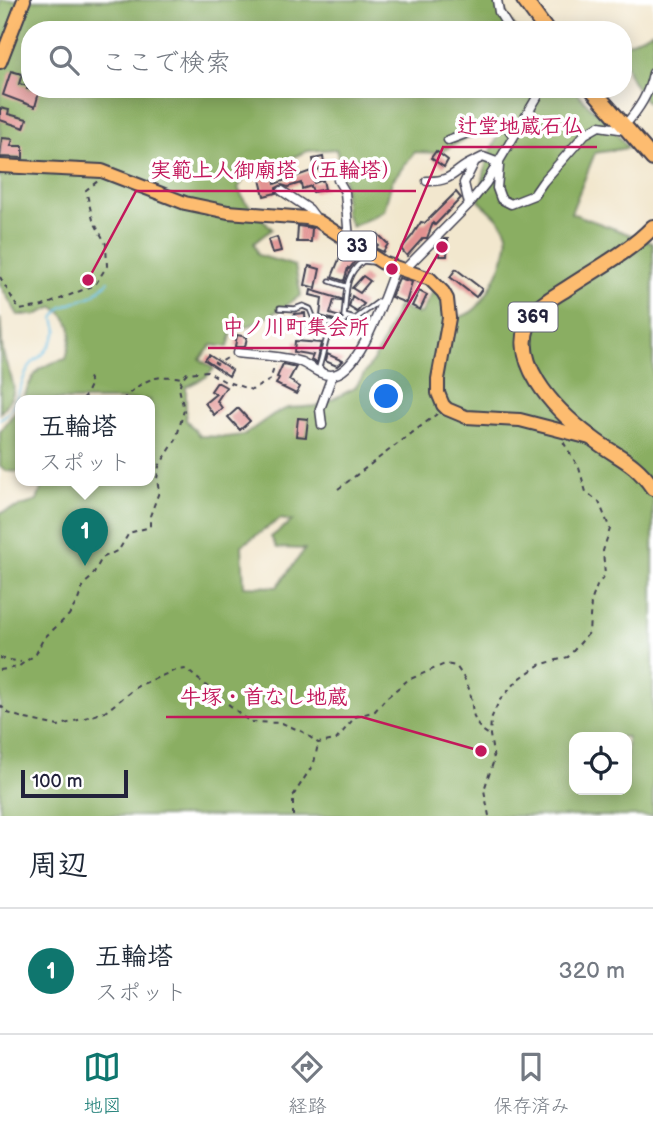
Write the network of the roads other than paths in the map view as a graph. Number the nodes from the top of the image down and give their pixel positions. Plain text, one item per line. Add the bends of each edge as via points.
1 (24, 0) edge
2 (497, 0) edge
3 (524, 0) edge
4 (504, 21) edge
5 (539, 21) edge
6 (2, 46) edge
7 (0, 62) edge
8 (653, 73) edge
9 (537, 98) edge
10 (600, 98) edge
11 (627, 128) junction
12 (513, 135) junction
13 (448, 140) dead end
14 (653, 159) edge
15 (475, 161) junction
16 (499, 163) junction
17 (0, 166) edge
18 (338, 180) dead end
19 (427, 181) dead end
20 (282, 191) dead end
21 (469, 204) junction
22 (318, 221) junction
23 (653, 227) edge
24 (349, 239) junction
25 (377, 259) junction
26 (399, 270) junction
27 (330, 281) dead end
28 (345, 286) junction
29 (382, 299) junction
30 (280, 308) dead end
31 (347, 317) junction
32 (332, 324) junction
33 (237, 353) road end
34 (329, 375) junction
35 (322, 425) dead end
36 (593, 439) junction
37 (653, 488) edge

1 - 6 main road
2 - 4 street
3 - 5 highway
6 - 7 main road
8 - 11 street via 650,89
9 - 12 street
10 - 11 highway
11 - 14 highway
11 - 16 street via 599,126 585,134 534,195 511,204 501,199 497,188
12 - 13 street via 506,125 495,123
12 - 16 street
15 - 16 street via 483,157
15 - 19 street via 450,178
15 - 21 street via 464,183
16 - 21 street
17 - 22 main road, 33 via 83,169 119,176 185,203
18 - 24 street via 345,192
20 - 22 street
21 - 26 street
22 - 24 main road, 33
23 - 36 highway, 369 via 536,311 524,336 529,370 550,398
24 - 25 main road, 33
25 - 26 main road, 33
25 - 28 lane via 356,266
26 - 29 street
26 - 36 main road, 33 via 430,279 447,299 450,318 438,393 447,409 466,417 520,420
27 - 28 lane
28 - 31 lane
29 - 31 lane via 355,319
29 - 34 street via 356,358
30 - 32 lane via 303,306 314,319
31 - 32 lane via 340,326
32 - 34 lane via 319,367
33 - 34 street via 300,362
34 - 35 street via 320,409
36 - 37 highway, 369 via 643,473

